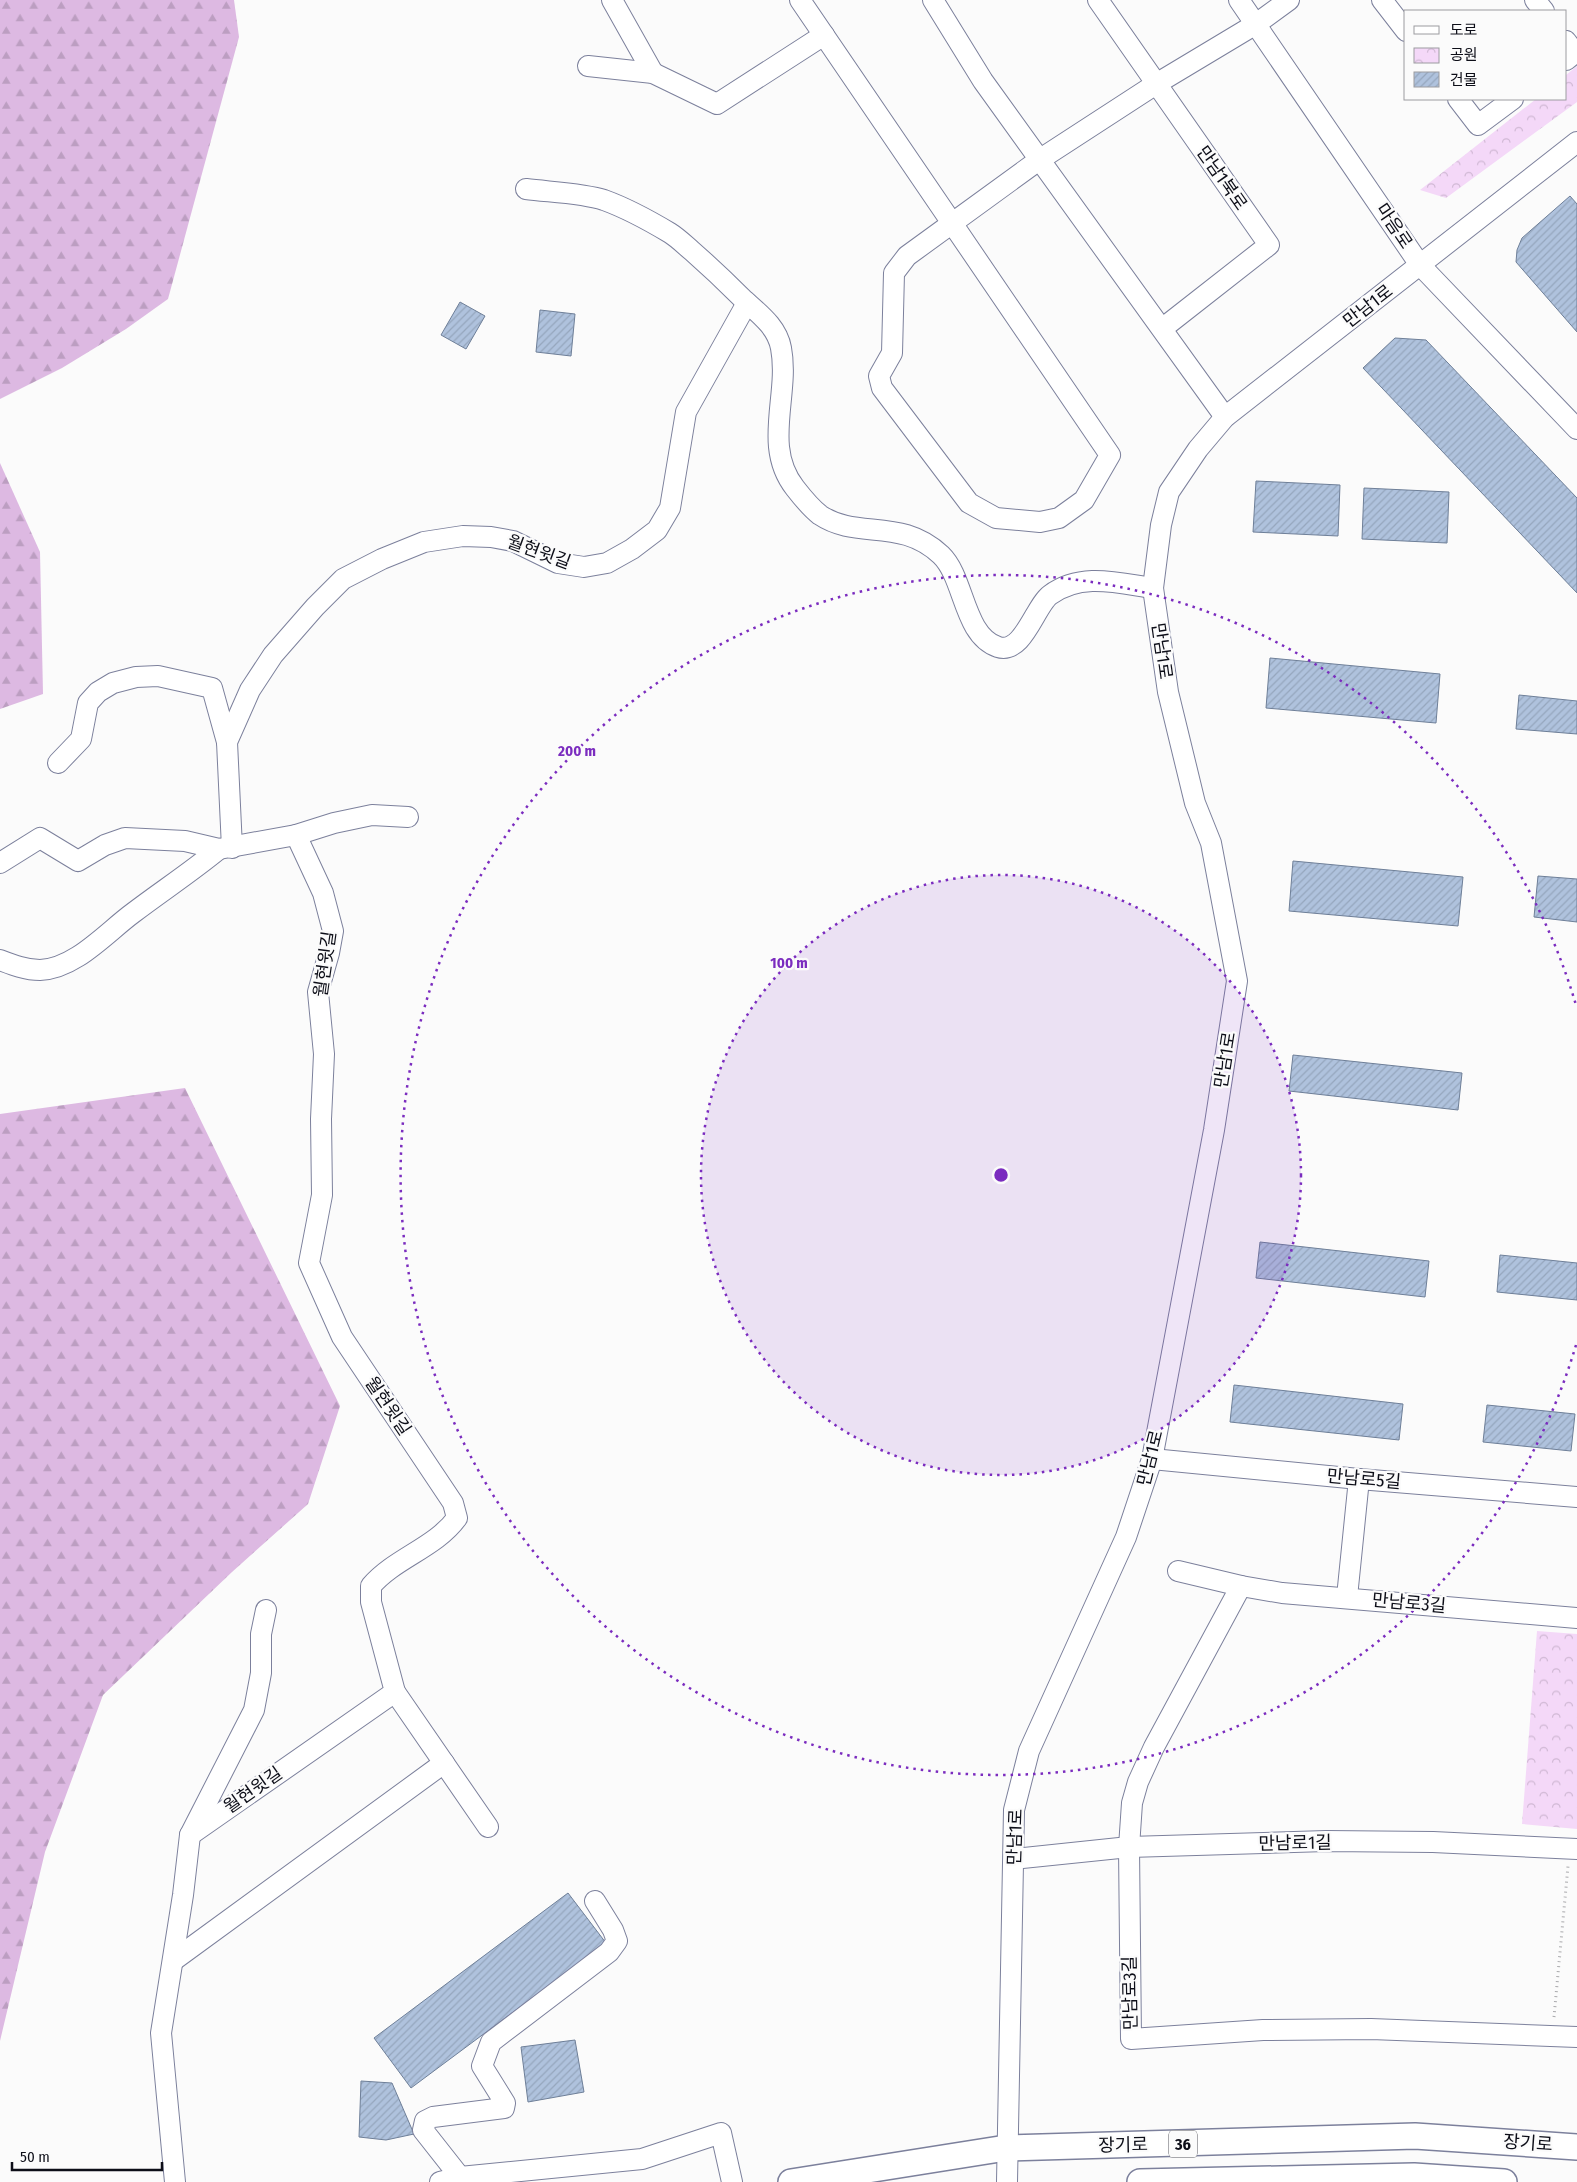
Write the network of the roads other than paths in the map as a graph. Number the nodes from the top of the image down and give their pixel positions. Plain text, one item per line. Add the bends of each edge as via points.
1 (612, 0) edge
2 (800, 0) edge
3 (933, 0) edge
4 (1098, 0) edge
5 (1239, 0) edge
6 (1289, 0) edge
7 (1382, 0) edge
8 (1256, 24) junction
9 (1404, 28) edge
10 (824, 35) junction
11 (1567, 42) edge
12 (1567, 59) edge
13 (588, 66) dead end
14 (653, 73) junction
15 (1156, 84) junction
16 (1459, 100) edge
17 (1512, 100) edge
18 (1577, 142) edge
19 (1040, 160) junction
20 (526, 189) dead end
21 (952, 224) junction
22 (1420, 265) junction
23 (747, 303) junction
24 (1163, 328) junction
25 (1226, 417) junction
26 (1577, 429) edge
27 (1153, 588) junction
28 (227, 742) junction
29 (58, 763) dead end
30 (408, 817) dead end
31 (296, 835) junction
32 (225, 848) junction
33 (0, 864) edge
34 (0, 960) edge
35 (1152, 1459) junction
36 (1359, 1479) junction
37 (1577, 1497) edge
38 (1178, 1571) dead end
39 (1241, 1586) junction
40 (1347, 1597) junction
41 (266, 1610) dead end
42 (1577, 1618) edge
43 (395, 1692) junction
44 (444, 1763) junction
45 (488, 1827) dead end
46 (190, 1835) junction
47 (1129, 1847) junction
48 (1573, 1849) edge
49 (1014, 1859) junction
50 (595, 1902) dead end
51 (174, 1960) junction
52 (1577, 2037) edge
53 (1577, 2147) edge
54 (1006, 2148) junction
55 (460, 2177) junction
56 (175, 2182) edge
57 (440, 2182) edge
58 (732, 2182) edge
59 (791, 2182) edge
60 (1007, 2182) edge
61 (1140, 2182) edge
62 (1504, 2182) edge

1 - 14 street
2 - 10 street
3 - 19 street via 983,81
4 - 15 street, 만남1북로
5 - 8 street, 마음로
6 - 8 street
7 - 9 street
8 - 15 street
8 - 22 street, 마음로
10 - 14 street via 717,104
10 - 21 street
11 - 12 street via 1575,53
13 - 14 street
15 - 19 street
15 - 24 street, 만남1북로 via 1270,245
16 - 17 street via 1478,125
18 - 22 street, 만남1로
19 - 21 street
19 - 24 street
20 - 23 street via 603,200 672,234
21 - 21 street via 1110,455 1084,500 1059,518 1040,522 996,518 968,503 882,388 879,376 892,353 894,273 907,256
22 - 25 street, 만남1로
22 - 26 street, 마음로
23 - 27 street via 772,326 781,346 782,388 777,438 785,472 793,486 821,515 841,524 908,534 943,556 972,620 988,642 1001,648 1011,646 1027,630 1048,596 1070,584 1090,580
23 - 28 street, 월현윗길 via 686,412 670,508 656,530 607,564 584,567 558,563 513,541 463,536 424,542 343,578 273,654 250,690
24 - 25 street
25 - 27 street, 만남1로 via 1198,449 1169,492
27 - 35 street, 만남1로 via 1168,692 1195,803 1212,843 1237,981 1214,1130
28 - 29 street, 월현윗길 via 212,688 158,676 136,677 113,683 88,702 82,739
28 - 32 street, 월현윗길
30 - 31 street via 372,815
31 - 32 street
31 - 43 street, 월현윗길 via 323,893 332,931 318,992 324,1054 322,1195 309,1263 342,1337 453,1503 457,1518 448,1530 382,1574 371,1586 371,1602
32 - 33 street via 185,841 125,838 105,845 78,861 40,838
32 - 34 street via 132,913 90,949 59,966 41,970
35 - 36 street, 만남로5길
35 - 49 street, 만남1로 via 1126,1537 1029,1751 1014,1810
36 - 37 street, 만남로5길
36 - 40 street
38 - 39 street, 만남로3길
39 - 40 street, 만남로3길 via 1282,1593
39 - 47 street, 만남로3길 via 1138,1782 1132,1803
40 - 42 street, 만남로3길
41 - 46 street, 월현윗길 via 260,1634 261,1673 254,1710
43 - 44 street
43 - 46 street, 월현윗길
44 - 45 street
44 - 51 street
46 - 51 street, 월현윗길
47 - 48 street, 만남로1길 via 1433,1842
47 - 49 street, 만남로1길
47 - 52 street, 만남로3길 via 1130,2039 1263,2030 1371,2029
49 - 54 street, 만남1로
50 - 55 street via 617,1941 609,1952 491,2042 482,2066 505,2103 504,2108 433,2117 425,2121 423,2130
51 - 56 street, 월현윗길 via 162,2033
53 - 54 main road, 장기로 / 36 via 1415,2136
54 - 59 main road, 장기로 / 36
54 - 60 street, 만남1로
55 - 57 street
55 - 58 street via 642,2159 721,2133
61 - 62 main road, 장기로 / 36 via 1414,2176

